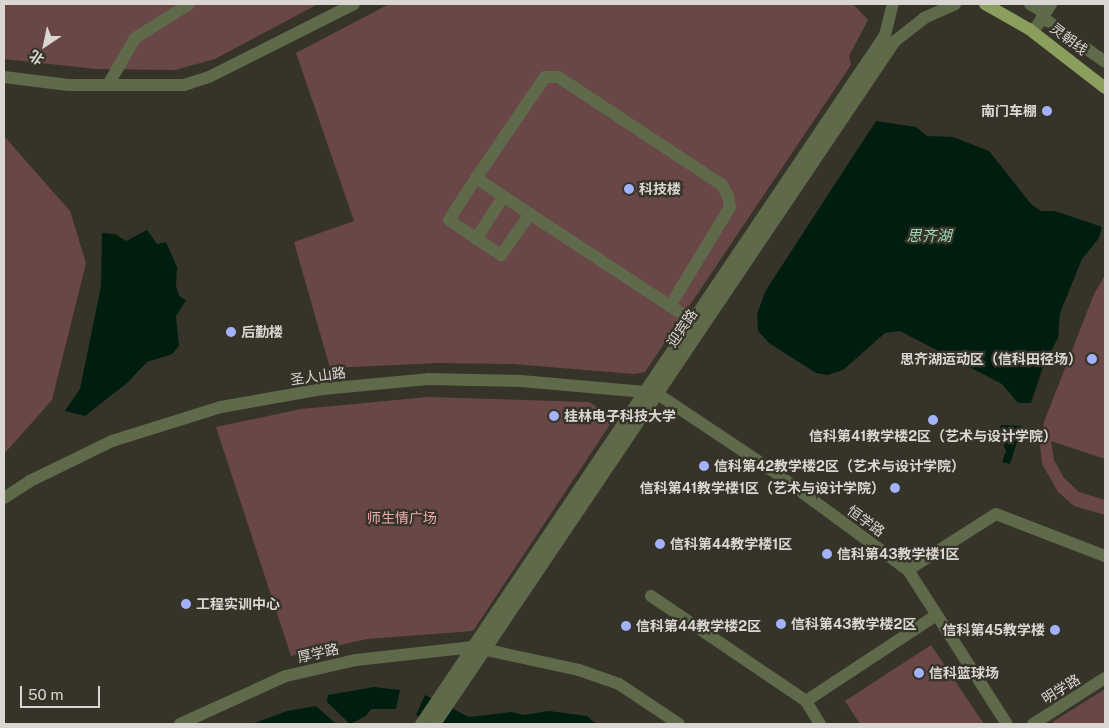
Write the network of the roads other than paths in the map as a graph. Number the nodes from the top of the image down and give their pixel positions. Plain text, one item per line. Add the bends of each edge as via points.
1 (189, 4) edge
2 (354, 4) edge
3 (894, 4) edge
4 (955, 4) edge
5 (985, 4) edge
6 (1030, 4) edge
7 (1046, 11) edge
8 (1033, 32) junction
9 (1105, 62) edge
10 (4, 77) edge
11 (108, 85) junction
12 (1105, 88) edge
13 (476, 178) junction
14 (504, 196) junction
15 (530, 214) junction
16 (476, 238) junction
17 (670, 306) junction
18 (693, 321) junction
19 (651, 392) junction
20 (4, 498) edge
21 (1105, 556) edge
22 (908, 570) junction
23 (651, 596) dead end
24 (935, 616) junction
25 (472, 648) junction
26 (486, 649) junction
27 (1105, 678) edge
28 (451, 689) junction
29 (806, 701) junction
30 (180, 724) edge
31 (421, 724) edge
32 (435, 724) edge
33 (679, 724) edge
34 (820, 724) edge
35 (1007, 724) edge
36 (1033, 724) edge

1 - 11 street via 134,38
2 - 11 street via 200,80 184,85
3 - 18 street, 迎宾路 via 885,35
4 - 19 street, 迎宾路 via 924,18 895,41
5 - 8 main road, 灵朝线
6 - 7 street
7 - 8 street
7 - 9 street
8 - 12 main road, 灵朝线
10 - 11 street
13 - 14 street
13 - 16 street via 448,220
13 - 17 street via 545,77 558,77 722,185 730,207
14 - 15 street
14 - 16 street
15 - 16 street via 501,256
15 - 17 street
17 - 18 street
18 - 19 street, 迎宾路
19 - 20 street, 圣人山路 via 521,381 428,379 324,389 221,407 112,441 30,481
19 - 22 street, 恒学路 via 773,471
19 - 25 street, 迎宾路
19 - 26 street, 迎宾路
21 - 22 street via 996,514
22 - 24 street, 恒学路
23 - 29 street
24 - 29 street
24 - 35 street, 恒学路
25 - 26 street, 厚学路
25 - 28 street, 迎宾路
25 - 30 street, 厚学路 via 356,660 286,676
26 - 28 street, 迎宾路
26 - 33 street via 579,670 619,684
27 - 36 street, 明学路
28 - 31 street
28 - 32 street
29 - 34 street

